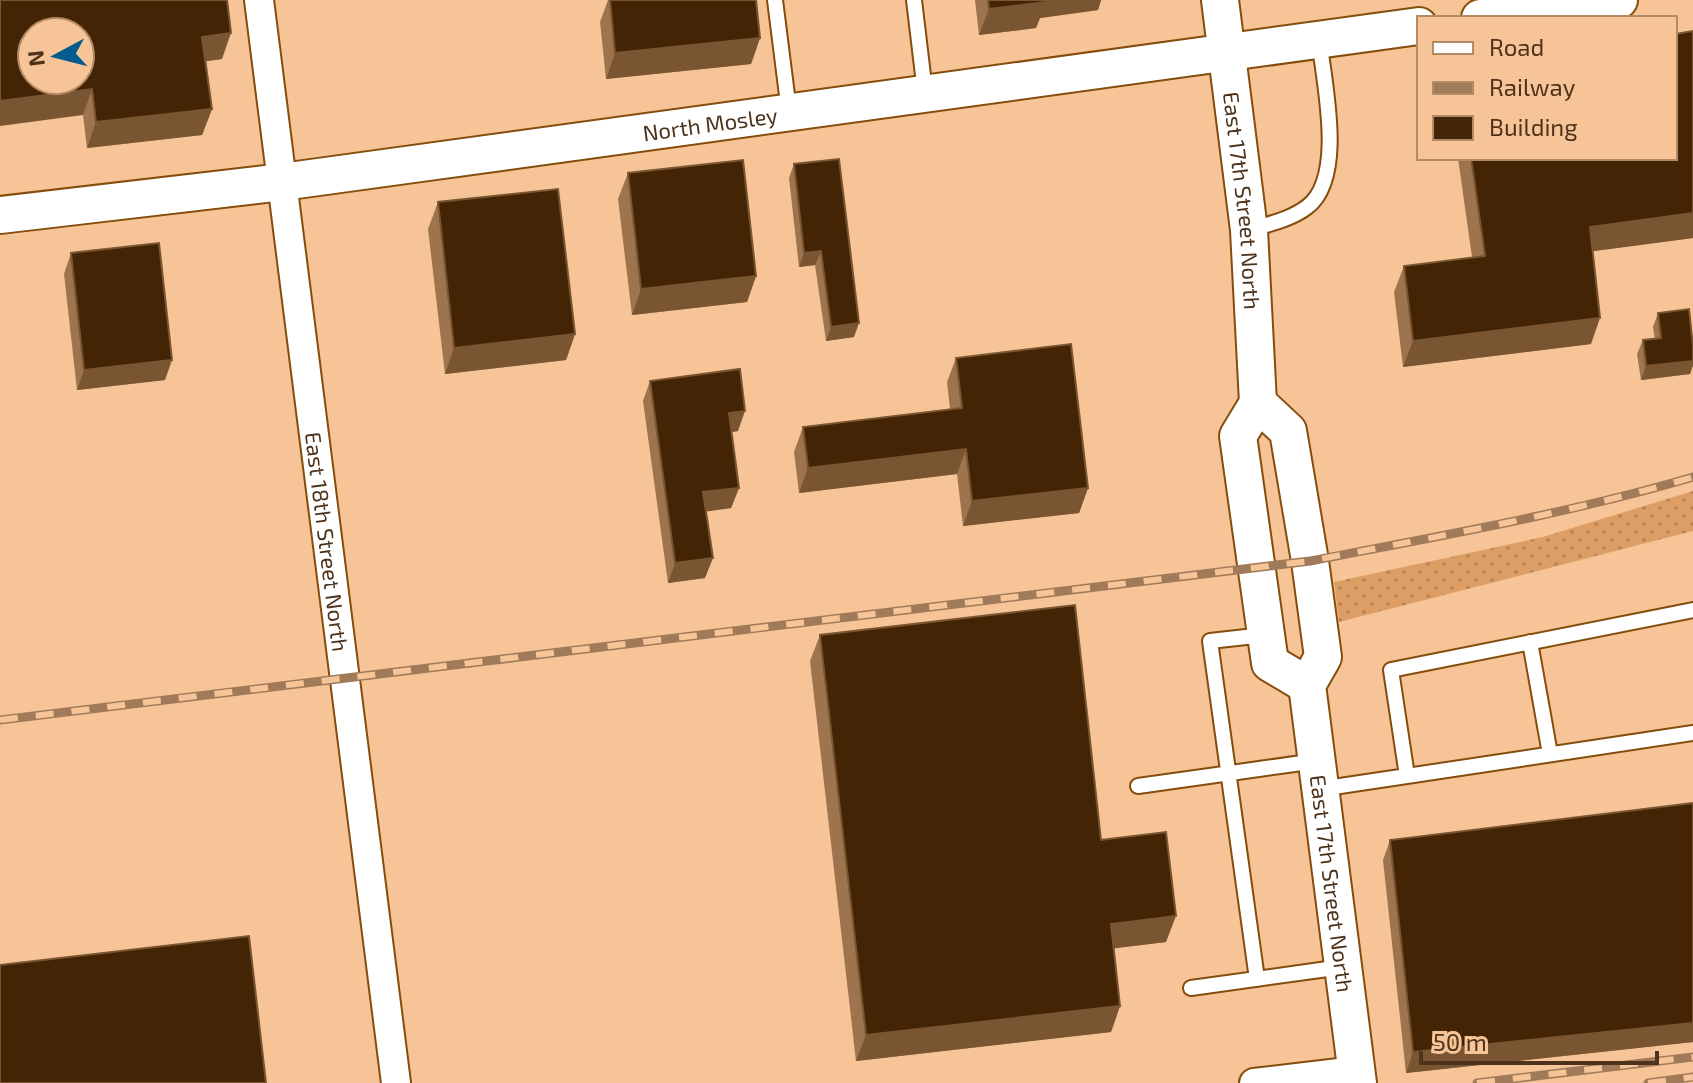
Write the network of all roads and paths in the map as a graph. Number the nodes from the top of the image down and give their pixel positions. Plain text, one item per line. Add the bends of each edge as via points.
1 (259, 0) edge
2 (775, 0) edge
3 (914, 0) edge
4 (1220, 0) edge
5 (1619, 0) edge
6 (1495, 16) edge
7 (1417, 26) edge
8 (1319, 39) junction
9 (1226, 51) junction
10 (925, 93) junction
11 (789, 111) junction
12 (282, 182) junction
13 (0, 215) edge
14 (1249, 230) junction
15 (1258, 403) junction
16 (1693, 610) edge
17 (1264, 635) junction
18 (1530, 642) junction
19 (1307, 685) junction
20 (1693, 733) edge
21 (1550, 754) junction
22 (1228, 774) junction
23 (1318, 775) junction
24 (1407, 776) junction
25 (1138, 786) dead end
26 (1343, 967) junction
27 (1257, 979) junction
28 (1191, 988) dead end
29 (1357, 1077) edge
30 (396, 1083) edge
31 (1254, 1083) edge

1 - 12 street, East 18th Street North
2 - 11 lane
3 - 10 lane
4 - 9 street, East 17th Street North
5 - 6 street
7 - 8 street, North Mosley
8 - 9 street, North Mosley
8 - 14 lane via 1331,156 1325,185 1308,207
9 - 10 street, North Mosley
9 - 14 street, East 17th Street North
10 - 11 street, North Mosley
11 - 12 street, North Mosley
12 - 13 street, North Mosley
12 - 30 street, East 18th Street North
14 - 15 street, East 17th Street North
15 - 17 street via 1238,436
15 - 19 street, East 17th Street North via 1288,431 1323,657
16 - 18 lane
17 - 19 street via 1270,663
17 - 22 lane via 1210,641
18 - 21 lane
18 - 24 lane via 1391,670
19 - 23 street, East 17th Street North
20 - 21 lane
21 - 24 lane
22 - 23 lane
22 - 25 lane
22 - 27 lane
23 - 24 lane
23 - 26 street, East 17th Street North
26 - 27 lane
26 - 29 street, East 17th Street North
27 - 28 lane
29 - 31 street

